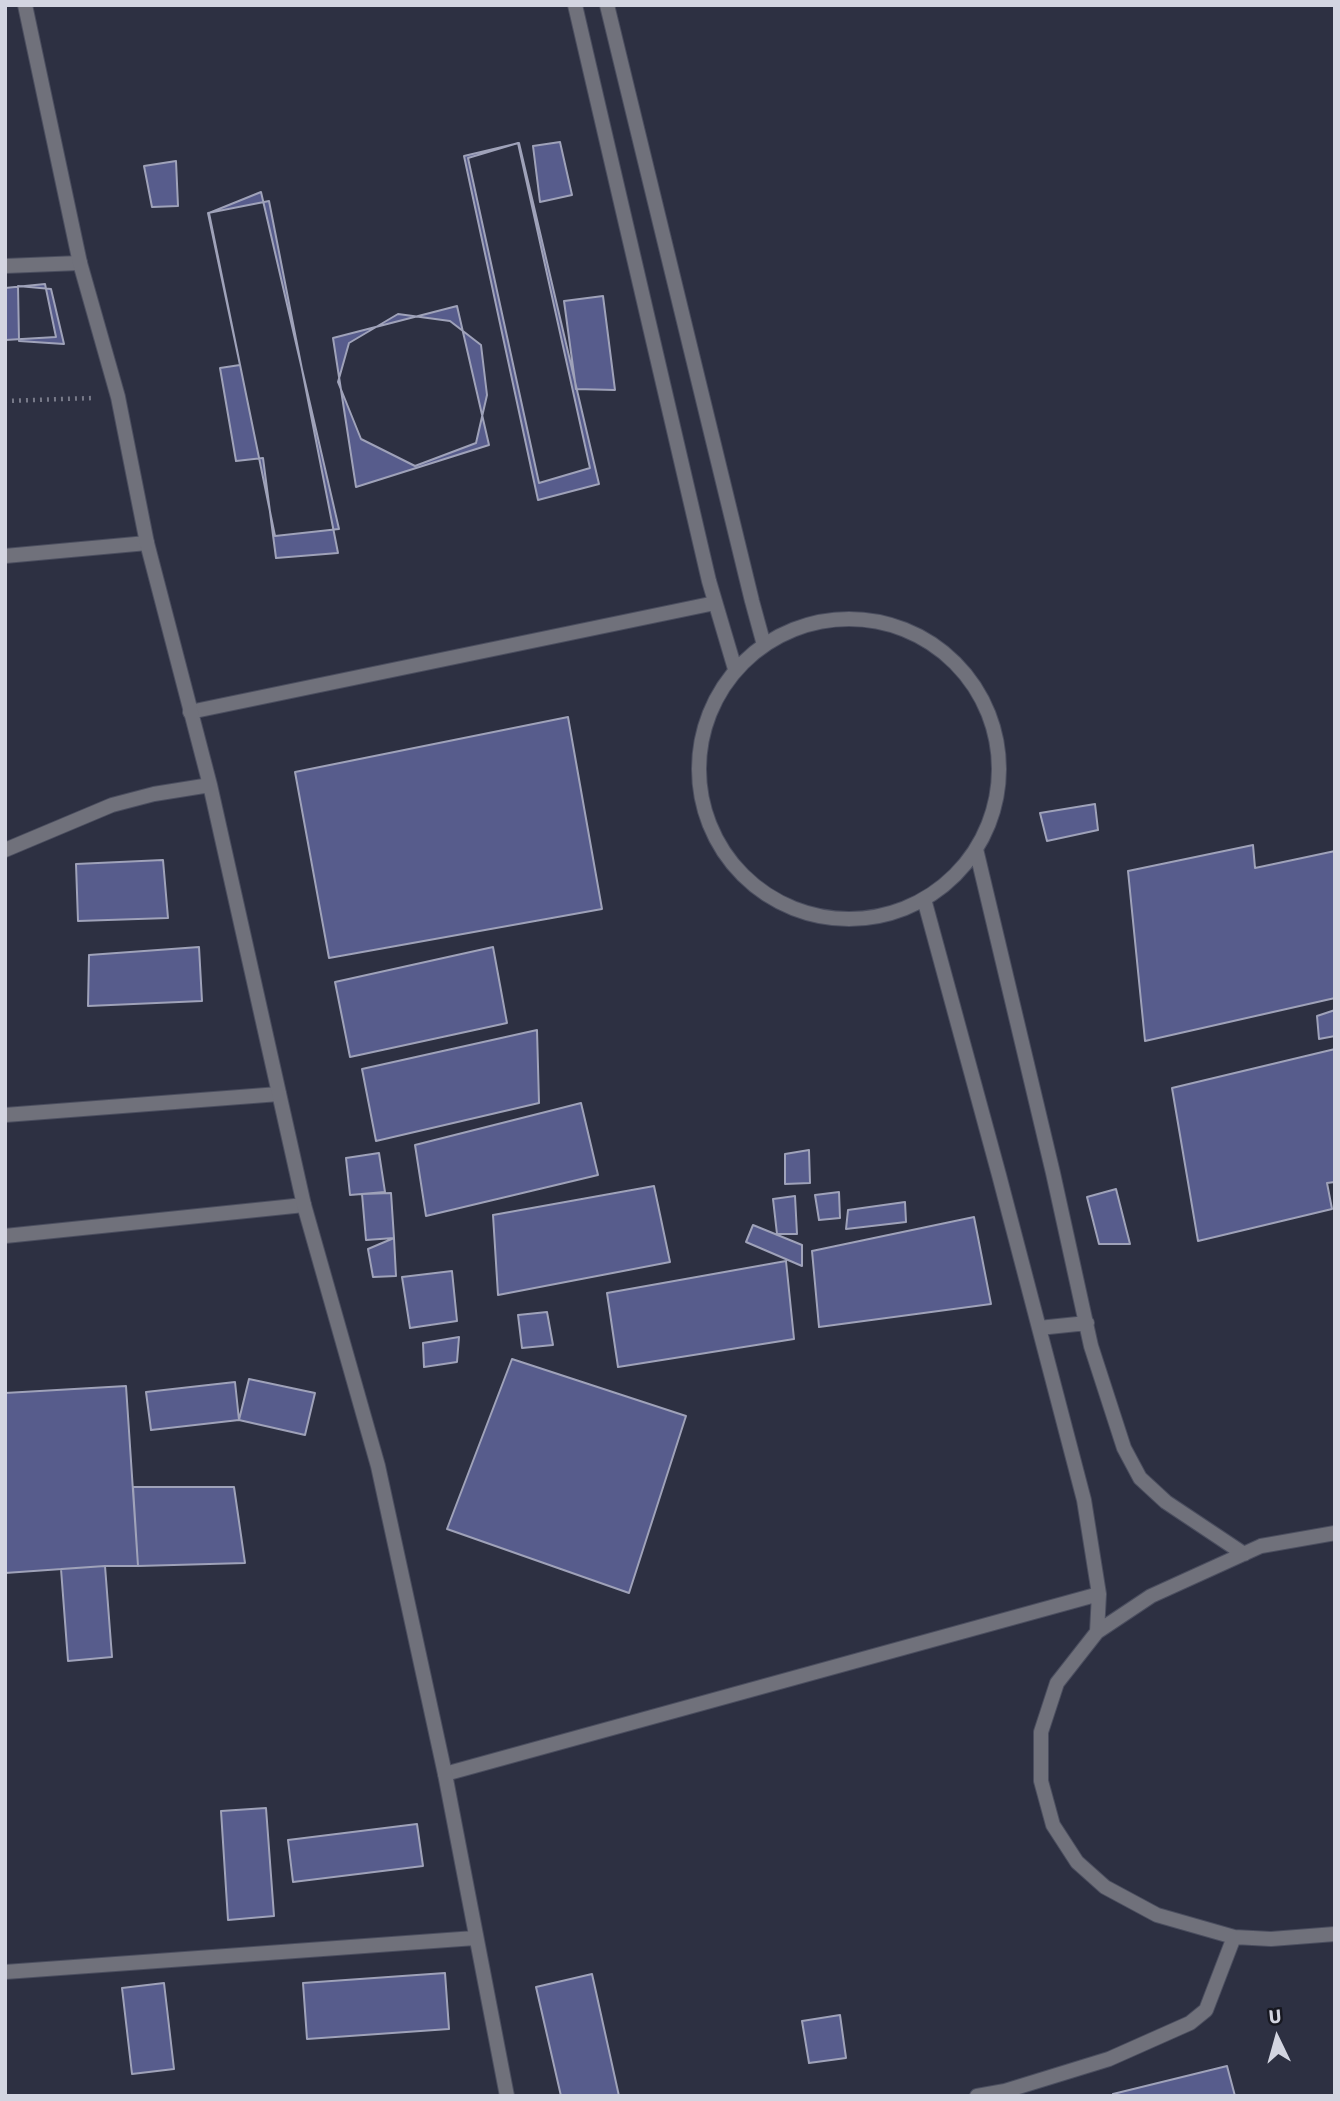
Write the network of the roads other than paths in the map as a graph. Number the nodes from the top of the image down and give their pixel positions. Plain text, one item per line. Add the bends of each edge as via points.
1 (25, 5) edge
2 (575, 5) edge
3 (607, 5) edge
4 (80, 263) junction
5 (5, 266) edge
6 (147, 543) junction
7 (5, 556) edge
8 (715, 603) junction
9 (764, 645) junction
10 (735, 669) junction
11 (190, 712) junction
12 (210, 785) junction
13 (976, 849) junction
14 (5, 850) edge
15 (924, 899) junction
16 (279, 1094) junction
17 (5, 1115) edge
18 (304, 1206) junction
19 (5, 1236) edge
20 (1087, 1324) junction
21 (1039, 1328) junction
22 (1335, 1533) edge
23 (1244, 1553) junction
24 (1099, 1594) junction
25 (1097, 1632) junction
26 (445, 1774) junction
27 (1335, 1934) edge
28 (1234, 1937) junction
29 (475, 1938) junction
30 (5, 1972) edge
31 (507, 2096) edge
32 (977, 2096) edge

1 - 4 street
2 - 8 street
3 - 9 street
4 - 5 street
4 - 6 street via 118,397
6 - 7 street
6 - 11 street
8 - 10 street
8 - 11 street
9 - 10 street
9 - 13 street via 807,624 844,618 880,621 914,633 945,652 970,679 989,710 998,745 1000,781 992,817
10 - 15 street via 705,721 698,756 699,792 709,827 727,859 752,885 783,905 818,916 854,919 890,914
11 - 12 street
12 - 14 street via 112,805
12 - 16 street
13 - 15 street via 953,877
13 - 20 street
15 - 21 street
16 - 17 street
16 - 18 street
18 - 19 street
18 - 26 street via 378,1466
20 - 21 street
20 - 23 street via 1124,1448 1140,1478 1166,1502
21 - 24 street via 1084,1500
22 - 23 street
23 - 25 street via 1151,1596
24 - 25 street
24 - 26 street
25 - 28 street via 1057,1683 1041,1732 1041,1781 1053,1825 1077,1862 1105,1887 1157,1915
26 - 29 street
27 - 28 street
28 - 32 street via 1206,2010 1190,2023 1109,2059
29 - 30 street
29 - 31 street

